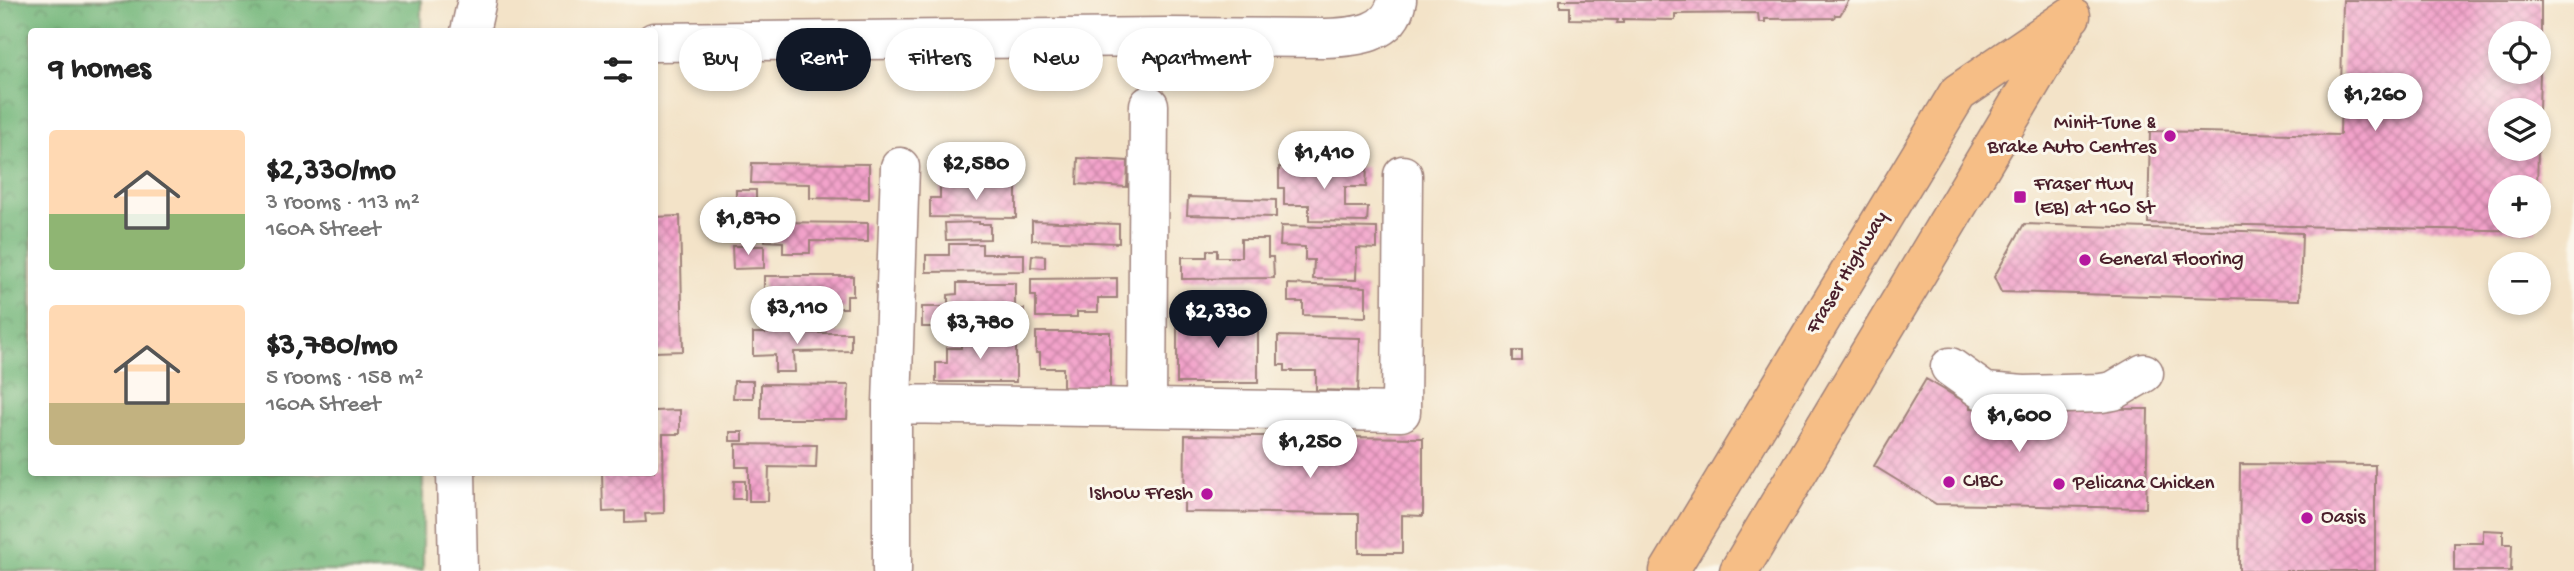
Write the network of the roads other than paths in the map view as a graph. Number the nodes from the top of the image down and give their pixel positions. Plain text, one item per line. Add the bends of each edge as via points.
1 (477, 0) edge
2 (1397, 0) edge
3 (2076, 8) edge
4 (471, 28) edge
5 (658, 42) edge
6 (1149, 105) dead end
7 (900, 167) dead end
8 (1404, 175) dead end
9 (1950, 367) dead end
10 (2144, 373) dead end
11 (892, 404) junction
12 (1147, 407) junction
13 (456, 476) edge
14 (458, 571) edge
15 (892, 571) edge
16 (1670, 571) edge
17 (1739, 571) edge

1 - 4 street
2 - 5 street via 1385,24 1366,33 1326,38
3 - 16 main road, Fraser Highway via 1958,93
3 - 17 main road, Fraser Highway
6 - 12 street
7 - 11 street
8 - 12 street via 1401,412
9 - 10 street via 1985,392 2024,395 2113,391
11 - 12 street
11 - 15 street
13 - 14 street

